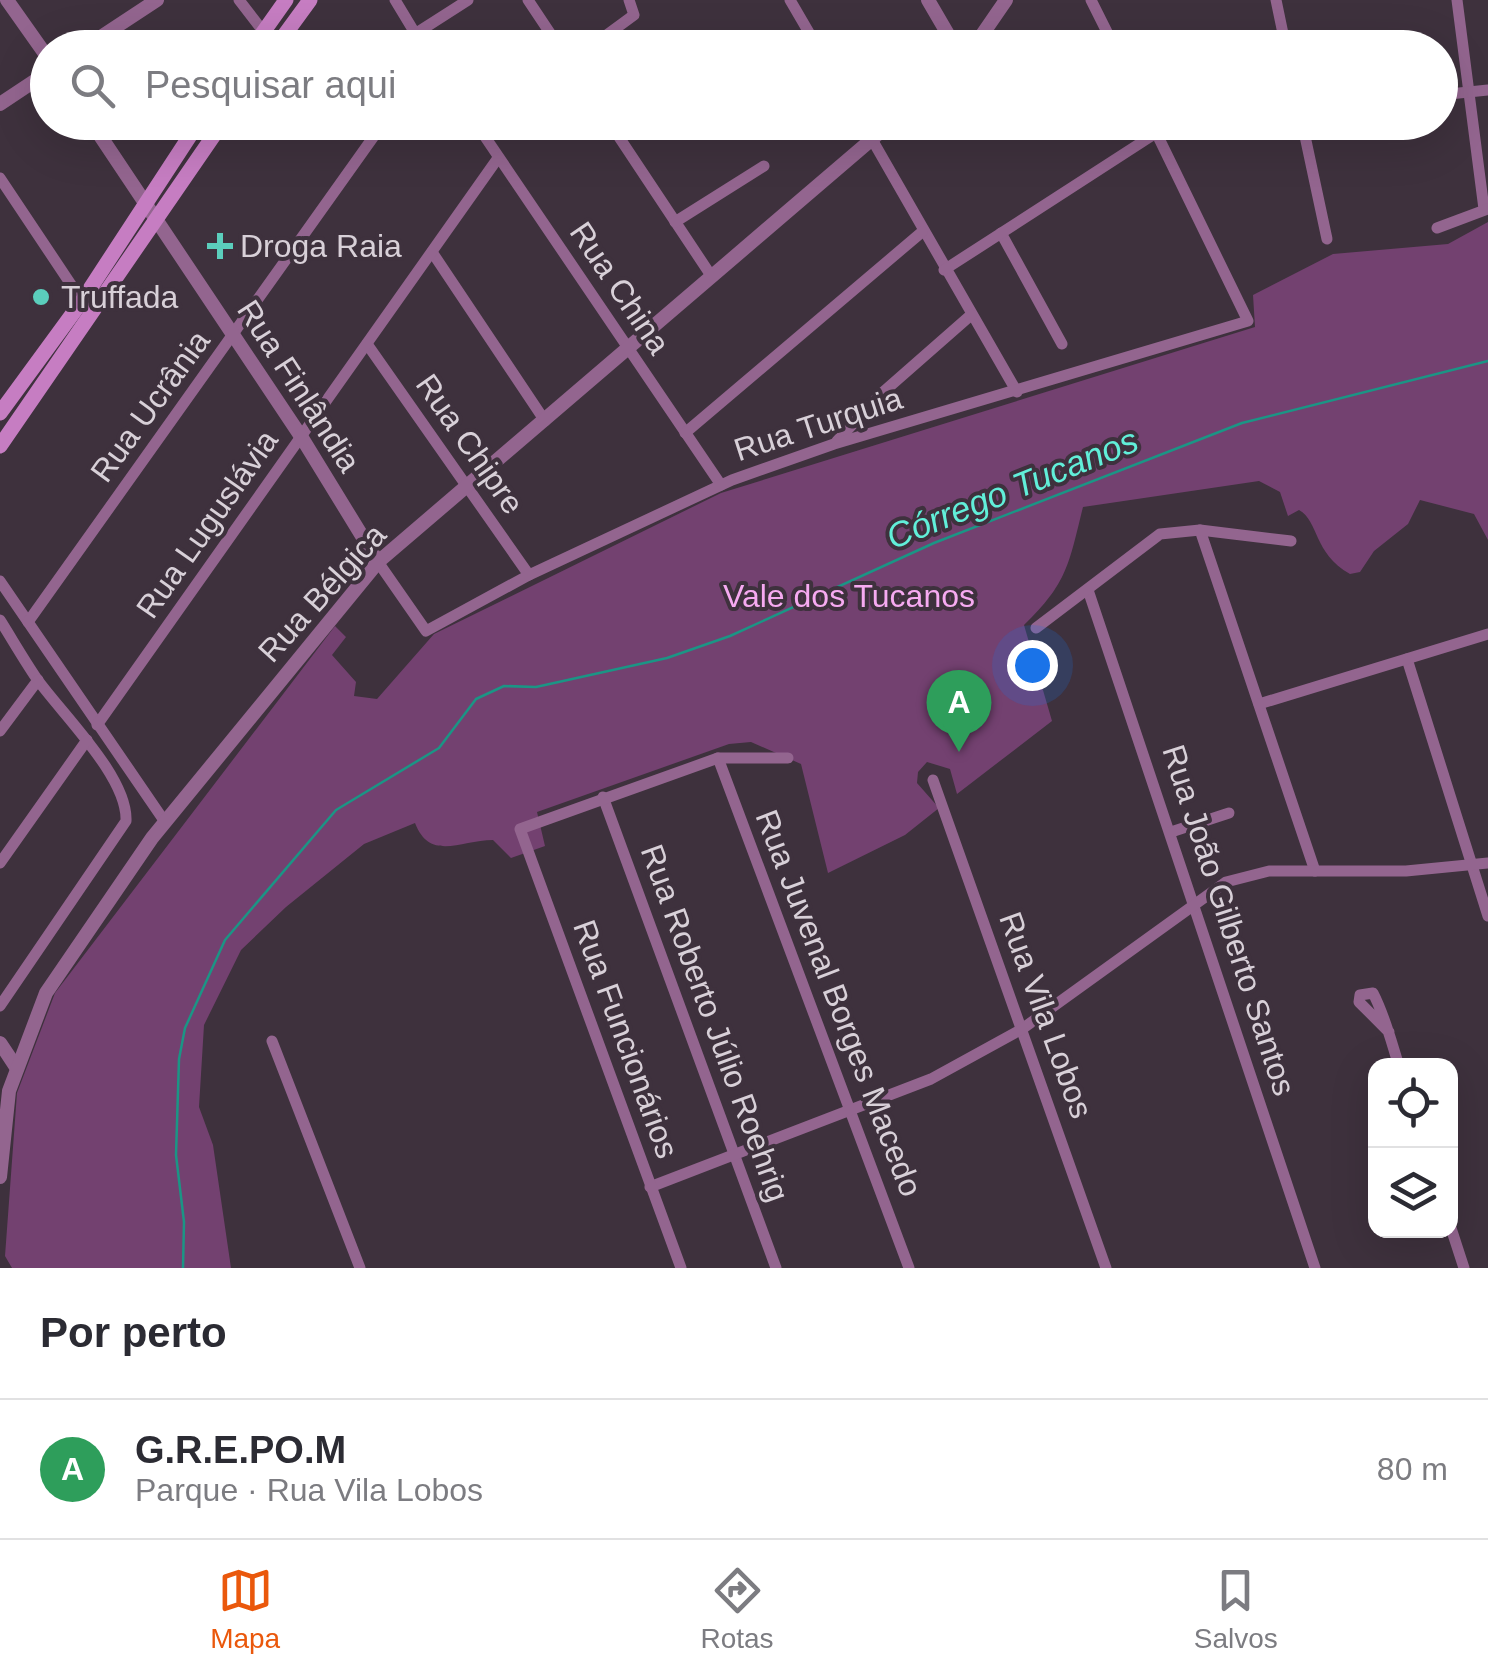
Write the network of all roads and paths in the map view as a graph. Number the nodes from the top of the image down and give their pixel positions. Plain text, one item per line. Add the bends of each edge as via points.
1 (7, 0) edge
2 (156, 0) edge
3 (239, 0) edge
4 (286, 0) edge
5 (310, 0) edge
6 (395, 0) edge
7 (468, 0) edge
8 (528, 0) edge
9 (629, 0) edge
10 (790, 0) edge
11 (928, 0) edge
12 (1006, 0) edge
13 (1092, 0) edge
14 (1276, 0) edge
15 (1457, 0) edge
16 (111, 30) edge
17 (262, 30) edge
18 (264, 30) edge
19 (288, 30) edge
20 (413, 30) edge
21 (421, 30) edge
22 (548, 30) edge
23 (614, 30) edge
24 (808, 30) edge
25 (946, 30) edge
26 (985, 30) edge
27 (1106, 30) edge
28 (1282, 30) edge
29 (30, 33) edge
30 (30, 84) edge
31 (1488, 90) edge
32 (1468, 92) junction
33 (1458, 93) edge
34 (0, 104) edge
35 (103, 140) edge
36 (187, 140) edge
37 (211, 140) edge
38 (371, 140) edge
39 (486, 140) edge
40 (621, 140) edge
41 (872, 140) joint
42 (1136, 140) edge
43 (1160, 140) edge
44 (1306, 140) edge
45 (498, 158) junction
46 (764, 166) dead end
47 (0, 178) edge
48 (144, 201) junction
49 (1486, 209) edge
50 (156, 219) junction
51 (675, 222) junction
52 (1436, 228) dead end
53 (922, 232) junction
54 (1000, 233) junction
55 (1327, 239) dead end
56 (432, 252) junction
57 (944, 270) junction
58 (712, 277) junction
59 (82, 301) junction
60 (971, 315) junction
61 (234, 335) junction
62 (367, 344) junction
63 (1062, 344) dead end
64 (58, 349) junction
65 (628, 349) junction
66 (47, 364) junction
67 (1017, 392) junction
68 (0, 412) edge
69 (545, 421) junction
70 (686, 433) junction
71 (302, 438) junction
72 (834, 444) junction
73 (0, 446) edge
74 (720, 485) junction
75 (466, 489) junction
76 (1200, 530) junction
77 (1291, 541) dead end
78 (378, 562) junction
79 (529, 575) junction
80 (1, 587) edge
81 (1088, 590) junction
82 (0, 620) edge
83 (28, 622) junction
84 (1036, 628) dead end
85 (426, 631) joint
86 (1488, 634) edge
87 (1407, 659) junction
88 (38, 680) junction
89 (1258, 704) junction
90 (97, 725) junction
91 (0, 731) edge
92 (87, 740) junction
93 (718, 758) junction
94 (788, 758) dead end
95 (933, 780) dead end
96 (604, 797) junction
97 (1229, 813) dead end
98 (164, 822) junction
99 (1171, 832) junction
100 (0, 863) edge
101 (1488, 863) edge
102 (1472, 865) junction
103 (1315, 871) junction
104 (1194, 900) junction
105 (1488, 916) edge
106 (0, 1006) edge
107 (1375, 1012) dead end
108 (1022, 1029) junction
109 (272, 1041) dead end
110 (0, 1043) edge
111 (1397, 1058) edge
112 (16, 1067) junction
113 (4, 1084) edge
114 (851, 1112) junction
115 (734, 1156) junction
116 (0, 1177) edge
117 (650, 1187) junction
118 (1454, 1238) edge
119 (360, 1268) edge
120 (681, 1268) edge
121 (776, 1268) edge
122 (909, 1268) edge
123 (1106, 1268) edge
124 (1315, 1268) edge
125 (1464, 1268) edge

1 - 29 street
2 - 16 street
3 - 17 street
4 - 18 main road
5 - 19 main road
6 - 20 street
7 - 21 street
8 - 22 street
9 - 23 street via 634,15
10 - 24 street
11 - 25 street
12 - 26 street
13 - 27 street
14 - 28 street
15 - 32 street
30 - 34 street
31 - 32 street
32 - 33 street
32 - 49 street
35 - 48 street, Rua Finlândia
36 - 48 main road
37 - 50 main road
38 - 61 street, Rua Ucrânia
39 - 45 street, Rua China
40 - 51 street
41 - 53 street
41 - 58 street, Rua Bélgica
42 - 54 street
43 - 67 street, Rua Turquia via 1248,320
44 - 55 street
45 - 56 street, Rua Luguslávia
45 - 65 street, Rua China
46 - 51 street
47 - 59 street
48 - 50 street, Rua Finlândia
48 - 59 main road
49 - 52 street
50 - 61 street, Rua Finlândia
50 - 64 main road
51 - 58 street
53 - 57 street
53 - 70 street
54 - 57 street
54 - 63 street
56 - 62 street, Rua Luguslávia
56 - 69 street
57 - 60 street
58 - 65 street, Rua Bélgica
59 - 64 main road
60 - 67 street
60 - 72 street
61 - 71 street, Rua Finlândia
61 - 83 street, Rua Ucrânia
62 - 71 street, Rua Luguslávia
62 - 75 street, Rua Chipre
64 - 66 main road
65 - 69 street, Rua Bélgica
65 - 70 street, Rua China
66 - 68 main road
66 - 73 main road
67 - 72 street, Rua Turquia
69 - 75 street, Rua Bélgica
70 - 74 street, Rua China
71 - 78 street, Rua Finlândia
71 - 90 street, Rua Luguslávia
72 - 74 street, Rua Turquia
74 - 79 street, Rua Turquia
75 - 78 street, Rua Bélgica
75 - 79 street, Rua Chipre
76 - 77 street
76 - 81 street via 1160,534
76 - 89 street
78 - 85 street, Rua Finlândia
78 - 98 street, Rua Bélgica
79 - 85 street, Rua Turquia
80 - 83 street
81 - 84 street
81 - 99 street, Rua João Gilberto Santos
82 - 88 street
83 - 90 street
86 - 87 street
87 - 89 street
87 - 102 street
88 - 91 street
88 - 92 street
89 - 103 street
90 - 98 street
92 - 100 street
92 - 106 street via 127,806 126,821
93 - 94 street
93 - 96 street
93 - 114 street, Rua Juvenal Borges Macedo
95 - 108 street, Rua Vila Lobos
96 - 115 street, Rua Roberto Júlio Roehrig
96 - 117 street, Rua Funcionários via 520,829
97 - 99 street
98 - 112 street, Rua Bélgica via 46,993
99 - 104 street, Rua João Gilberto Santos
101 - 102 street
102 - 103 street
102 - 105 street
103 - 104 street via 1269,871
104 - 108 street
104 - 124 street, Rua João Gilberto Santos
107 - 111 street
108 - 114 street
108 - 123 street, Rua Vila Lobos
109 - 119 street
110 - 112 street
112 - 113 street, Rua Bélgica
113 - 116 street, Rua Bélgica
114 - 115 street
114 - 122 street, Rua Juvenal Borges Macedo
115 - 117 street
115 - 121 street, Rua Roberto Júlio Roehrig
117 - 120 street, Rua Funcionários
118 - 125 street

